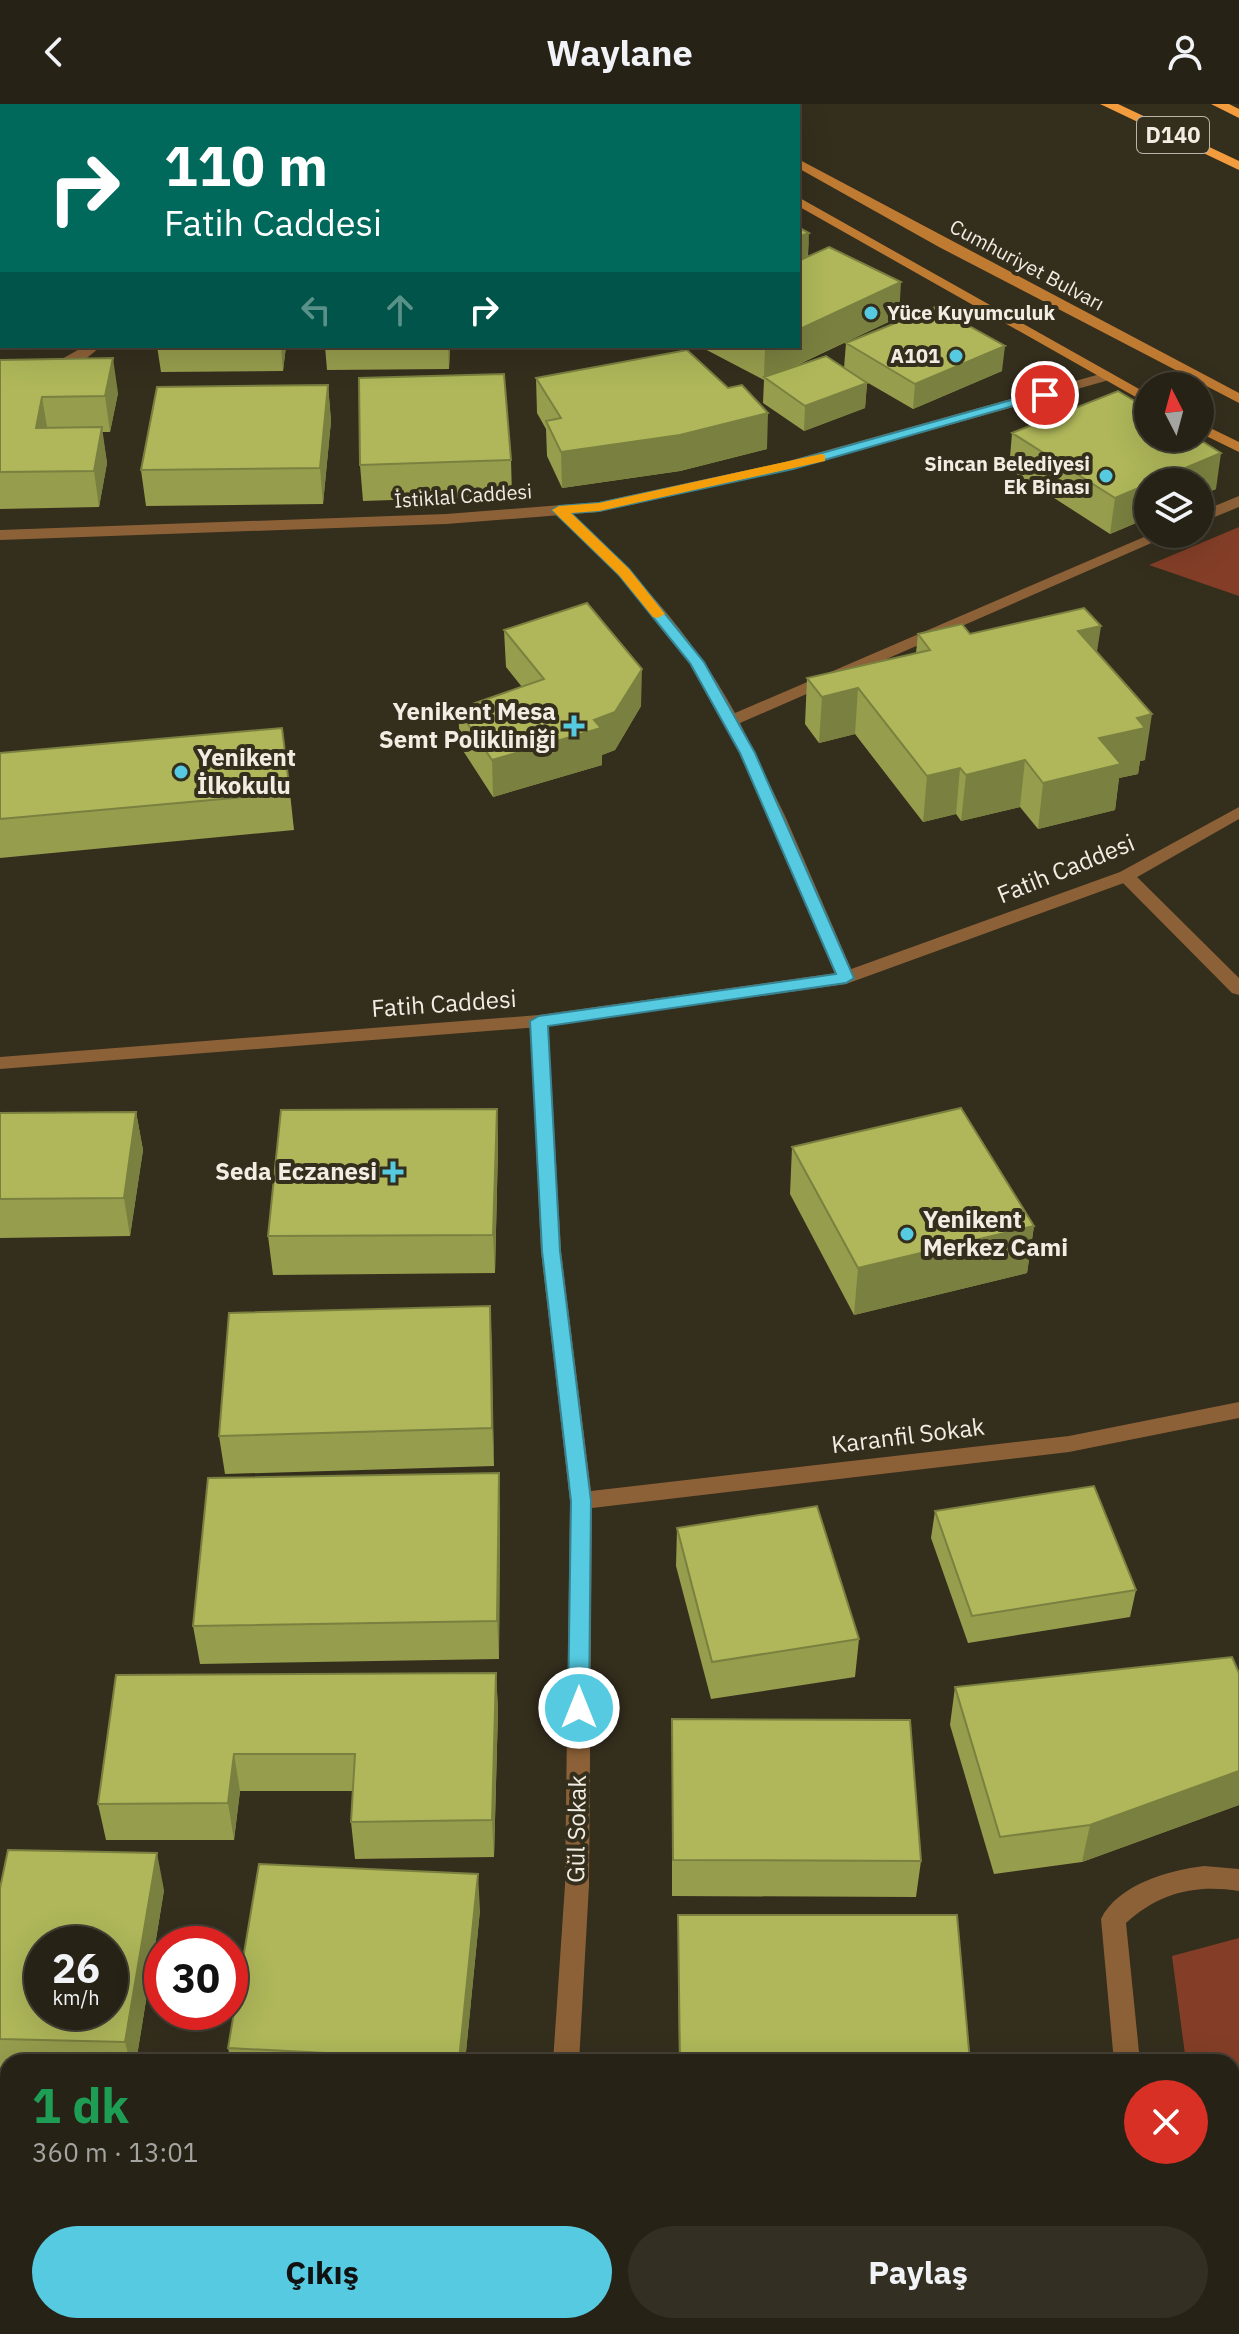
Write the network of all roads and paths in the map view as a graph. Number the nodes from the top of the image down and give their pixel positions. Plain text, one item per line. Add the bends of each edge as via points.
1 (1107, 104) edge
2 (1218, 104) edge
3 (1239, 114) edge
4 (800, 164) edge
5 (1239, 166) edge
6 (800, 202) edge
7 (91, 348) edge
8 (0, 367) edge
9 (1104, 377) junction
10 (1134, 393) edge
11 (1239, 399) edge
12 (1214, 435) edge
13 (1239, 448) edge
14 (1239, 501) edge
15 (559, 510) junction
16 (1214, 512) edge
17 (0, 535) edge
18 (1134, 547) edge
19 (730, 721) junction
20 (1239, 812) edge
21 (1126, 876) junction
22 (846, 978) junction
23 (1239, 989) edge
24 (539, 1021) junction
25 (0, 1063) edge
26 (1239, 1410) edge
27 (581, 1501) junction
28 (1239, 1880) edge
29 (566, 2054) edge
30 (1126, 2054) edge

1 - 5 highway, D140
2 - 3 highway, D140
4 - 11 main road, Cumhuriyet Bulvarı
6 - 9 main road
7 - 8 street via 83,358 55,364
9 - 10 main road
9 - 15 street, İstiklal Caddesi via 788,466 599,507
12 - 13 main road
14 - 16 street
15 - 17 street, İstiklal Caddesi
15 - 19 street via 624,572 697,662
18 - 19 street
19 - 22 street
20 - 21 street, Fatih Caddesi
21 - 22 street, Fatih Caddesi
21 - 23 street
22 - 24 street, Fatih Caddesi
24 - 25 street, Fatih Caddesi
24 - 27 street, Gül Sokak via 551,1251
26 - 27 street, Karanfil Sokak via 1069,1444
27 - 29 street, Gül Sokak via 577,1885
28 - 30 street via 1192,1878 1160,1885 1134,1898 1113,1919

